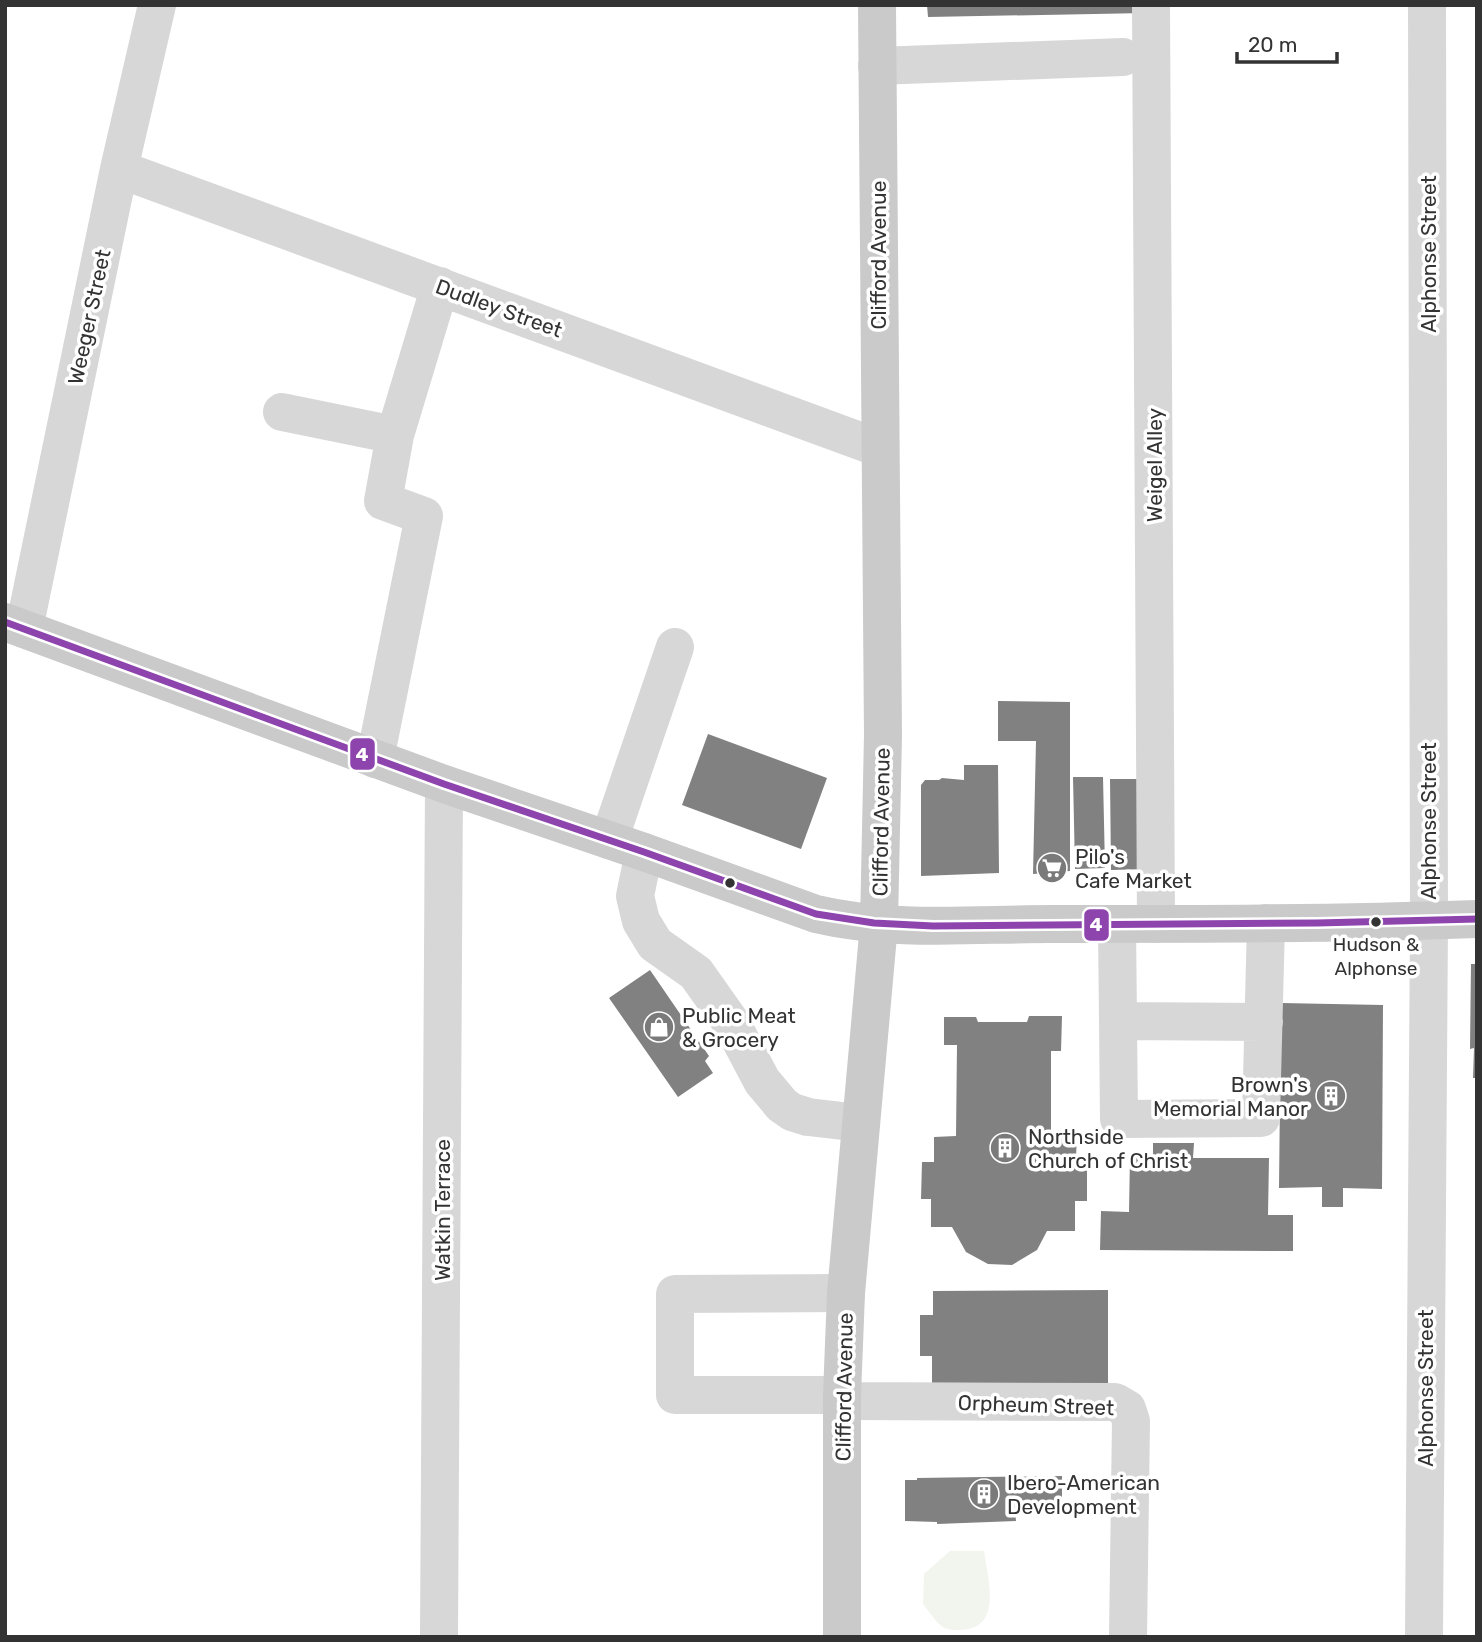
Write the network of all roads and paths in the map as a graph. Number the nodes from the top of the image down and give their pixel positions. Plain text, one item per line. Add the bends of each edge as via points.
1 (157, 5) edge
2 (877, 5) edge
3 (1151, 5) edge
4 (1427, 5) edge
5 (1123, 57) dead end
6 (877, 66) junction
7 (119, 169) junction
8 (440, 286) junction
9 (282, 412) dead end
10 (395, 435) junction
11 (879, 448) junction
12 (15, 625) edge
13 (675, 647) dead end
14 (375, 759) junction
15 (444, 784) junction
16 (626, 846) junction
17 (1477, 919) edge
18 (1429, 921) junction
19 (1266, 923) junction
20 (879, 924) junction
21 (1117, 924) junction
22 (1156, 924) junction
23 (1118, 1021) junction
24 (1264, 1021) junction
25 (860, 1123) junction
26 (846, 1293) junction
27 (842, 1398) junction
28 (439, 1637) edge
29 (842, 1637) edge
30 (1128, 1637) edge
31 (1424, 1637) edge

1 - 7 street, Weeger Street
2 - 6 main road, Clifford Avenue
3 - 22 street, Weigel Alley
4 - 18 street, Alphonse Street
5 - 6 street
6 - 11 main road, Clifford Avenue
7 - 8 street, Dudley Street
7 - 12 street, Weeger Street
8 - 10 street
8 - 11 street, Dudley Street
9 - 10 street
10 - 14 street via 383,501 424,516
11 - 20 main road, Clifford Avenue via 883,735
12 - 14 main road
13 - 16 street
14 - 15 main road
15 - 16 main road
15 - 28 street, Watkin Terrace
16 - 20 main road via 816,915
16 - 25 street via 640,921 655,944 696,973 732,1024 762,1081 782,1105 808,1117
17 - 18 main road
18 - 19 main road
18 - 31 street, Alphonse Street
19 - 22 main road
19 - 24 street
20 - 21 main road
20 - 25 main road, Clifford Avenue
21 - 22 main road
21 - 23 street
23 - 24 street
23 - 24 street via 1119,1118 1261,1118
25 - 26 main road, Clifford Avenue
26 - 27 main road, Clifford Avenue
26 - 27 street via 675,1294 675,1395
27 - 29 main road, Clifford Avenue
27 - 30 street, Orpheum Street via 1115,1402 1126,1409 1130,1421

